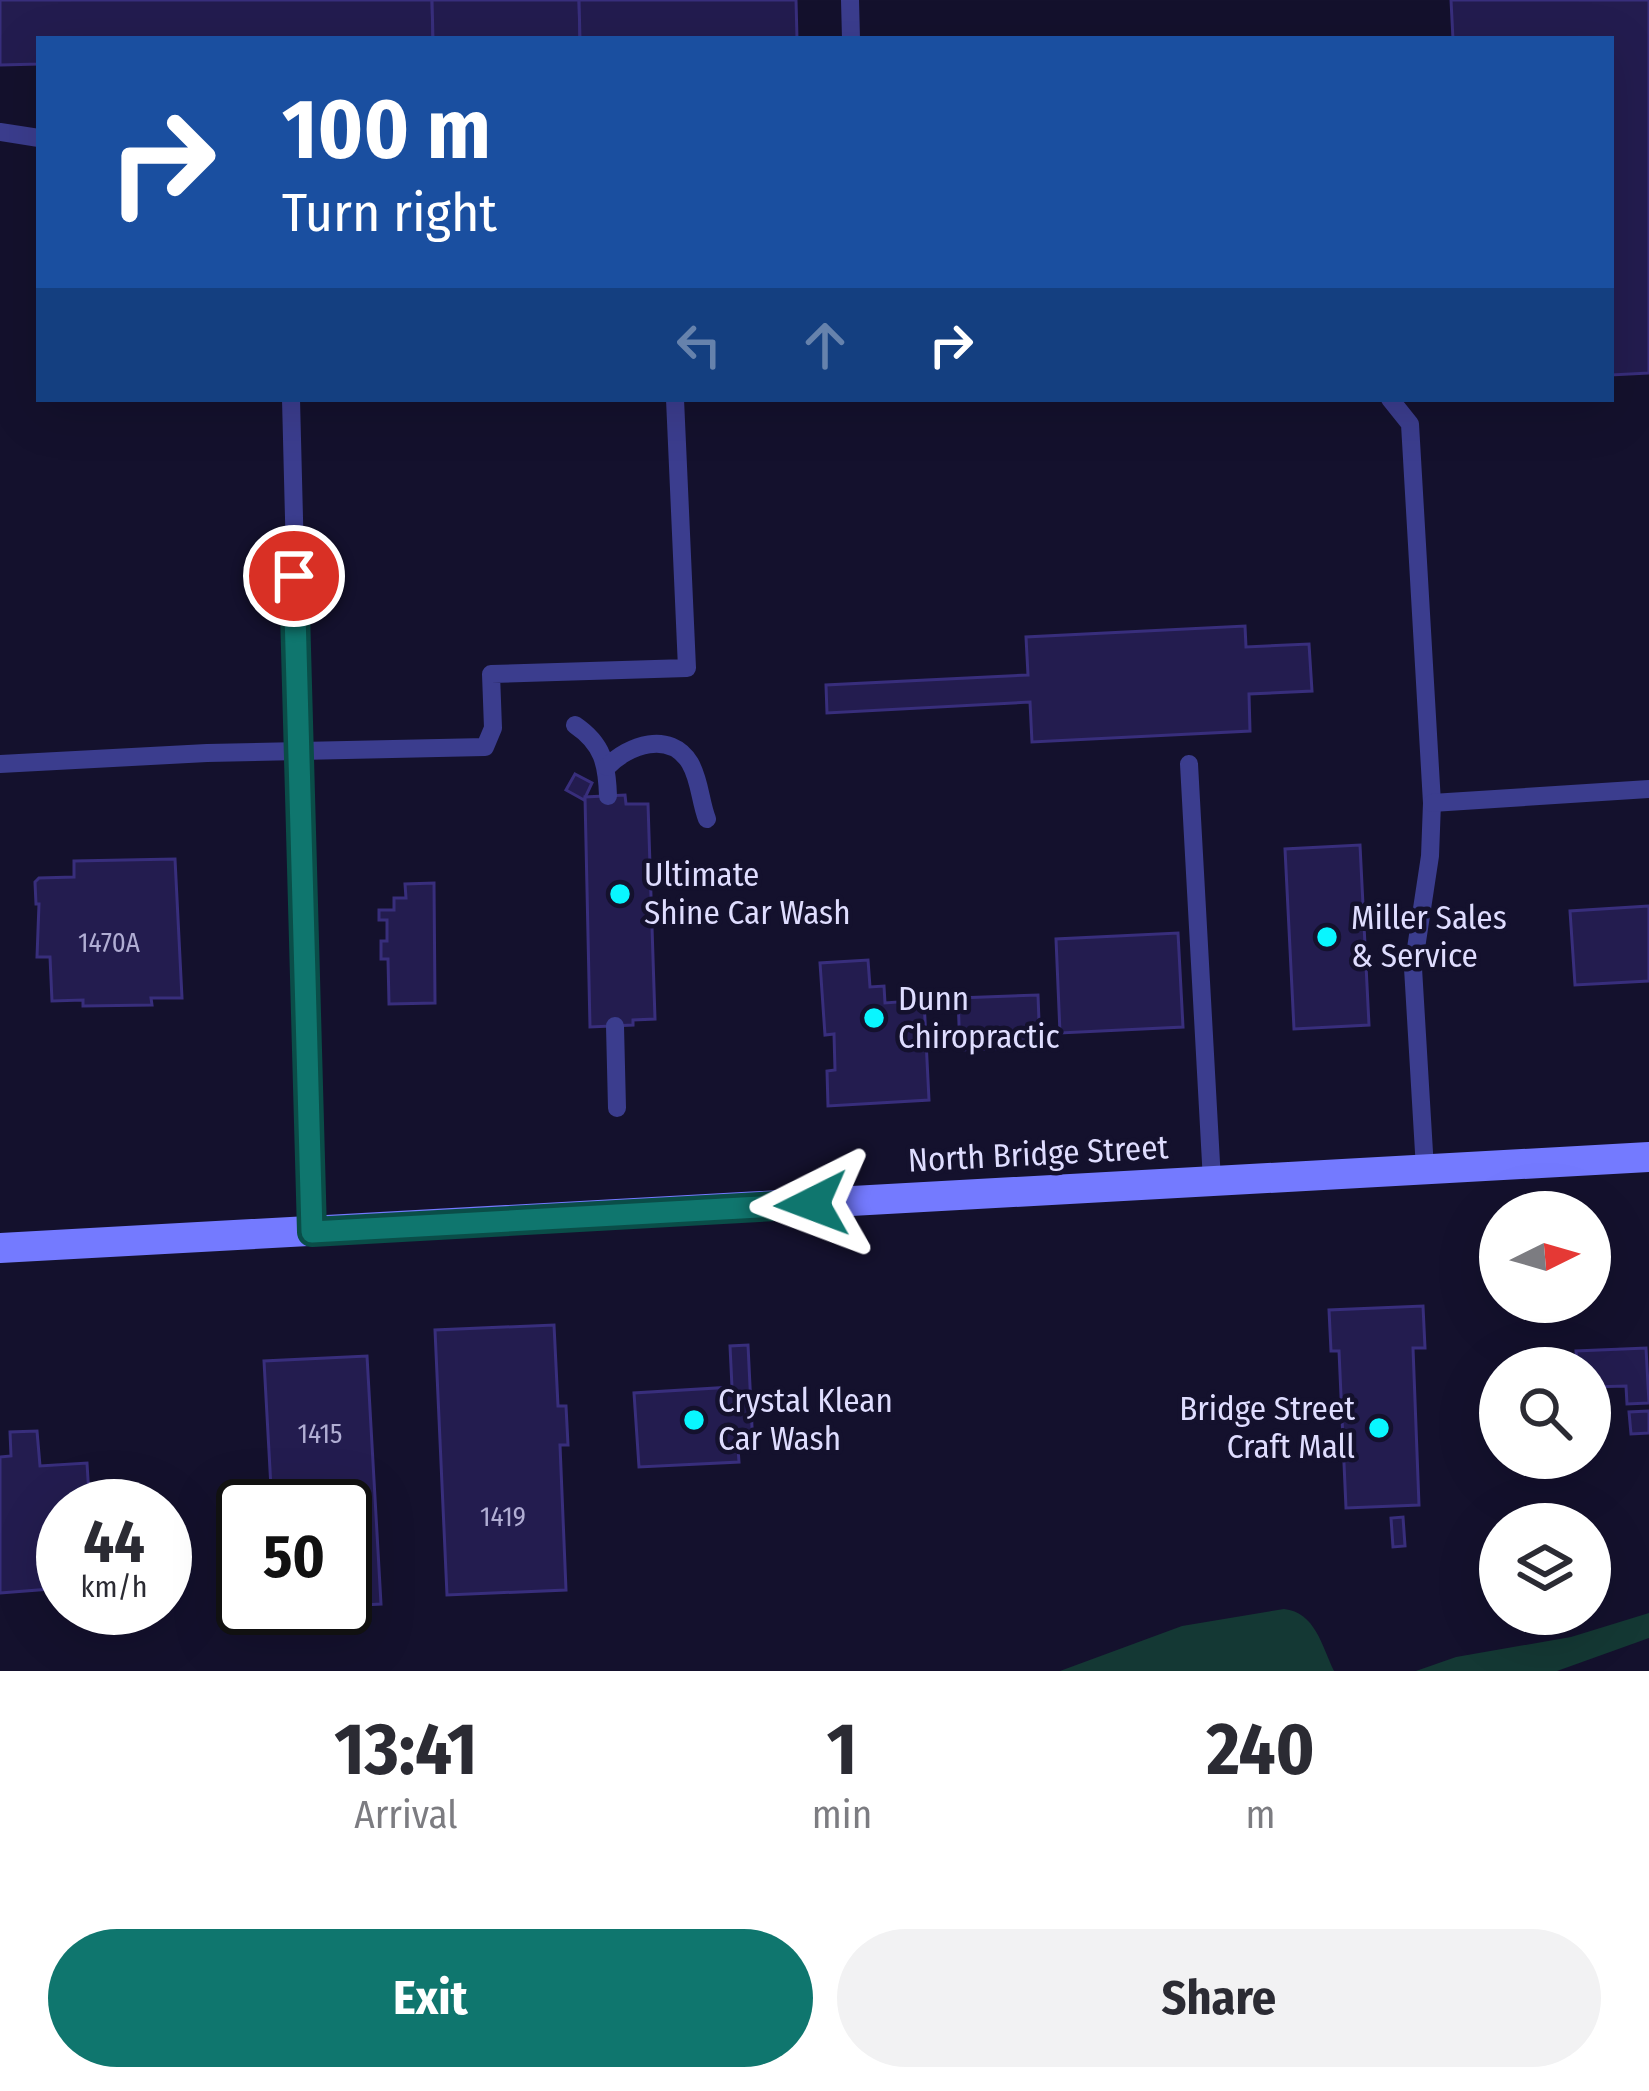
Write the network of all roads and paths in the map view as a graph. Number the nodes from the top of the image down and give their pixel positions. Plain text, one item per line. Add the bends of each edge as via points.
1 (850, 0) edge
2 (851, 36) edge
3 (0, 132) edge
4 (36, 138) edge
5 (291, 402) edge
6 (675, 402) edge
7 (1392, 402) edge
8 (575, 725) dead end
9 (298, 752) junction
10 (0, 764) edge
11 (1189, 764) dead end
12 (607, 767) junction
13 (1649, 789) edge
14 (608, 796) dead end
15 (1432, 803) junction
16 (707, 819) dead end
17 (614, 1026) dead end
18 (617, 1108) dead end
19 (1649, 1157) edge
20 (1425, 1169) junction
21 (1212, 1181) junction
22 (312, 1232) junction
23 (0, 1248) edge

1 - 2 lane
3 - 4 lane
5 - 9 lane
6 - 9 lane via 687,668 491,674 494,728 485,747
7 - 15 lane via 1410,424
8 - 12 lane via 600,747
9 - 10 lane
9 - 22 lane
11 - 21 lane
12 - 14 lane
12 - 16 lane via 635,747 676,748 688,760
13 - 15 lane
15 - 20 lane via 1412,968
17 - 18 lane
19 - 20 main road, North Bridge Street
20 - 21 main road, North Bridge Street
21 - 22 main road, North Bridge Street
22 - 23 main road, North Bridge Street

